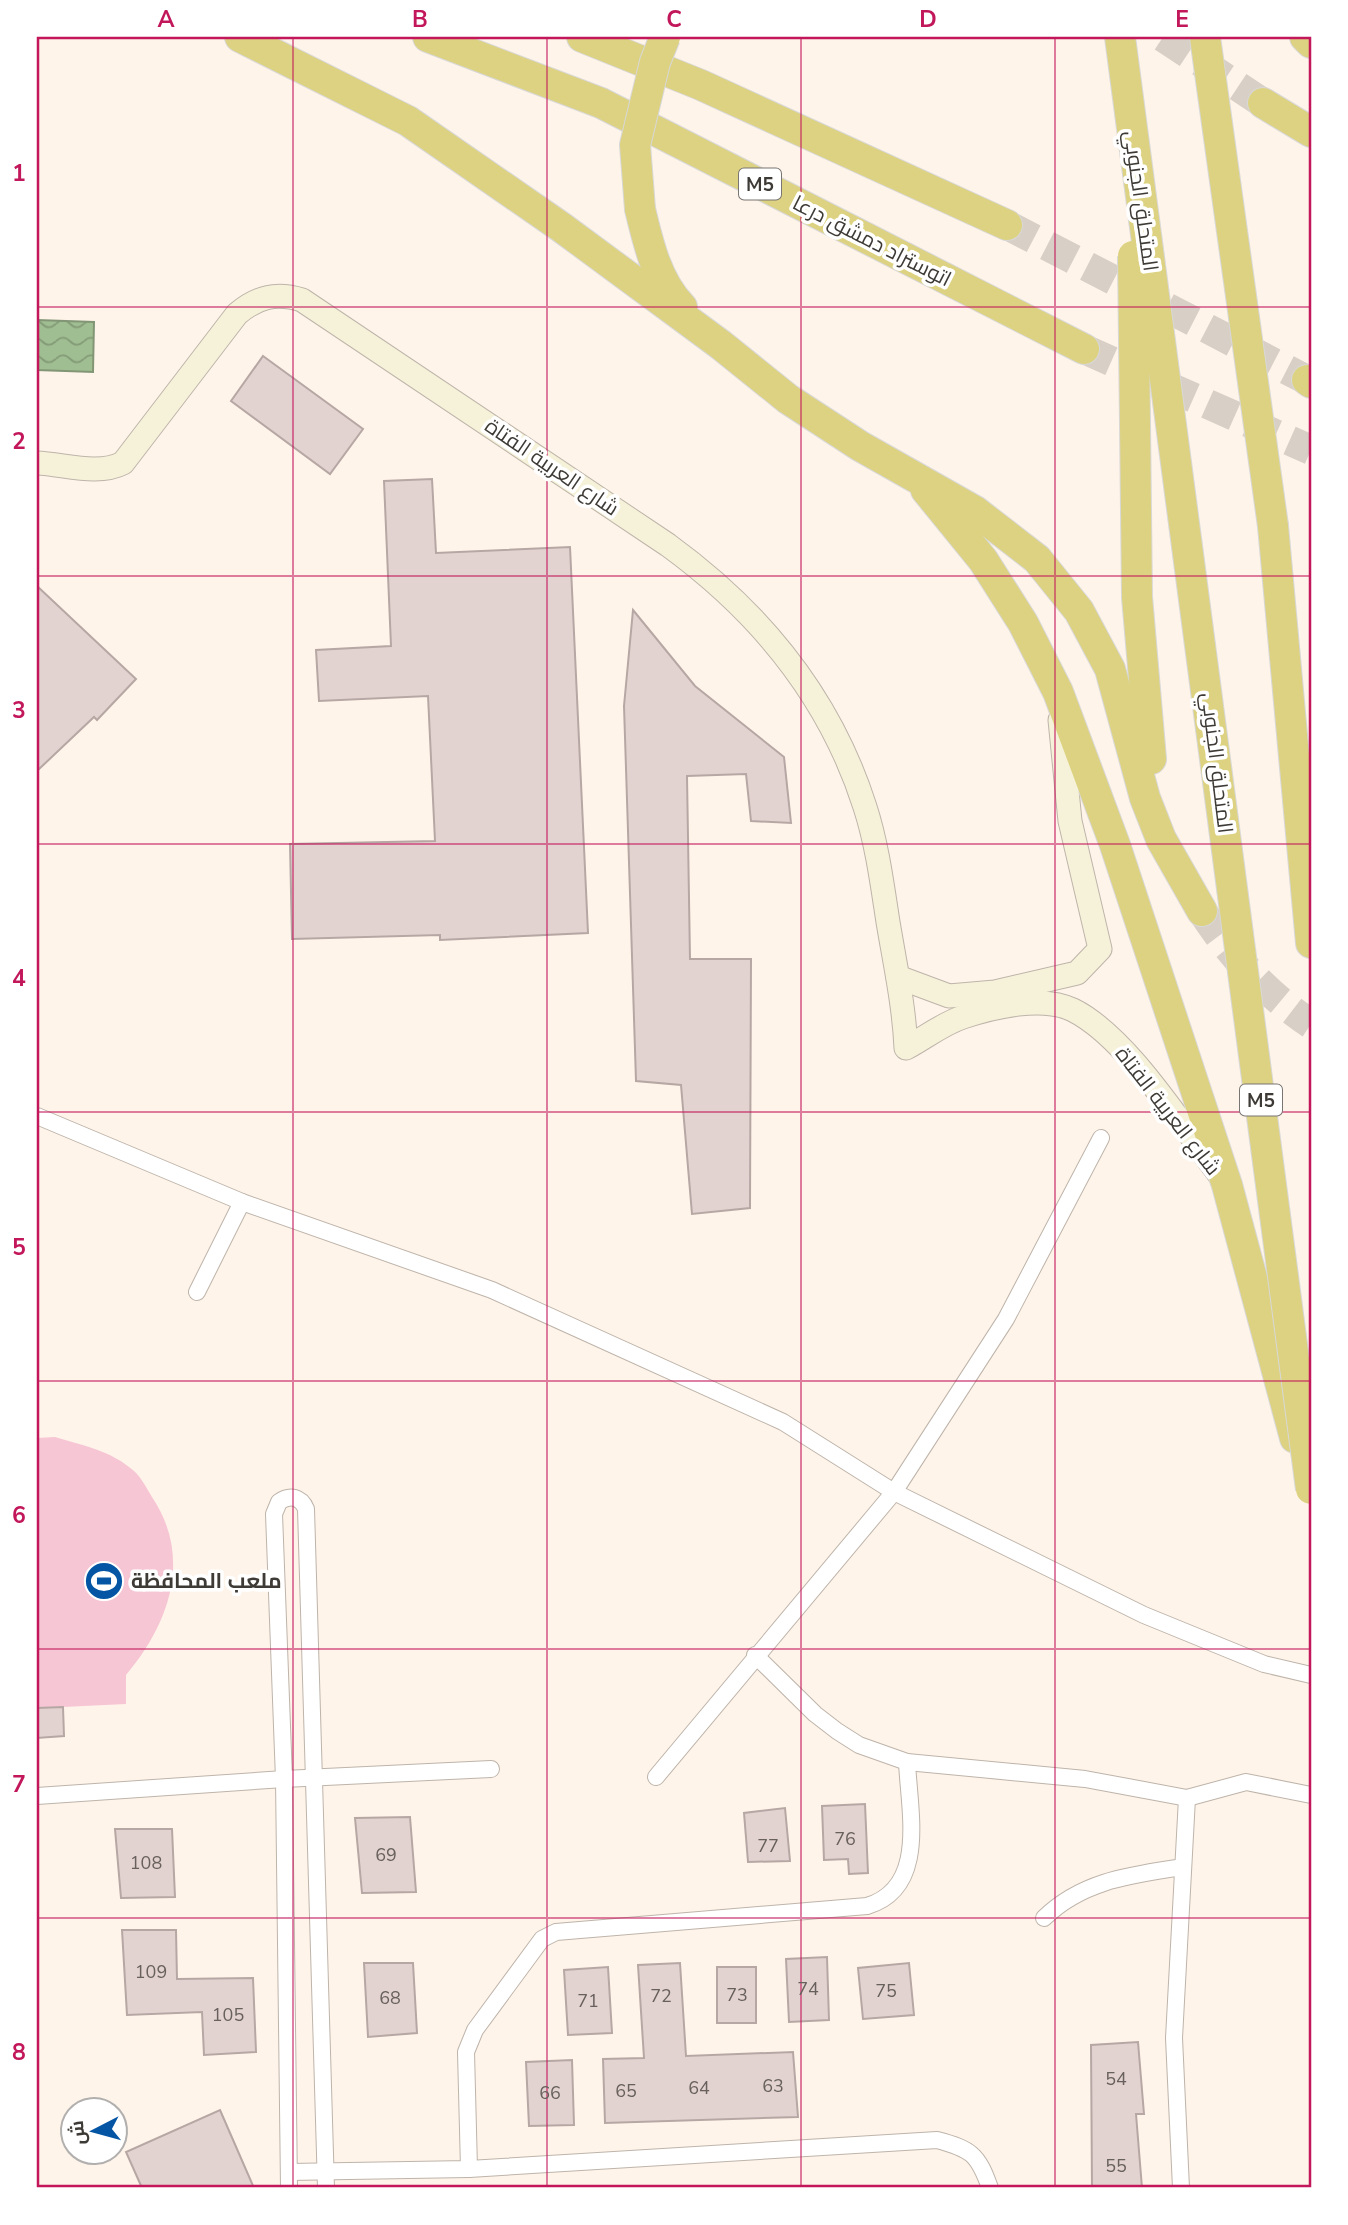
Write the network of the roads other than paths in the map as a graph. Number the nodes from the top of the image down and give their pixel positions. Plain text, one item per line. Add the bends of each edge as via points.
1 (240, 37) edge
2 (428, 37) edge
3 (582, 37) edge
4 (665, 37) edge
5 (1120, 37) edge
6 (1205, 37) edge
7 (1305, 37) edge
8 (1311, 43) edge
9 (1263, 103) tunnel mouth
10 (1311, 132) edge
11 (1134, 147) junction
12 (1007, 225) tunnel mouth
13 (721, 345) junction
14 (1084, 349) tunnel mouth
15 (37, 463) edge
16 (917, 479) junction
17 (1058, 692) junction
18 (1291, 697) junction
19 (1311, 758) edge
20 (1161, 839) junction
21 (1202, 911) tunnel mouth
22 (1311, 943) edge
23 (898, 976) junction
24 (997, 1000) junction
25 (37, 1116) edge
26 (1101, 1138) dead end
27 (1227, 1185) junction
28 (242, 1202) junction
29 (197, 1292) dead end
30 (1311, 1489) edge
31 (894, 1492) junction
32 (1311, 1500) edge
33 (755, 1655) junction
34 (1311, 1675) edge
35 (907, 1762) junction
36 (491, 1769) dead end
37 (316, 1777) junction
38 (656, 1777) dead end
39 (284, 1779) junction
40 (1311, 1795) edge
41 (37, 1796) edge
42 (1187, 1798) junction
43 (1183, 1867) junction
44 (1044, 1918) dead end
45 (469, 2169) junction
46 (325, 2170) junction
47 (289, 2180) edge
48 (326, 2188) edge
49 (990, 2188) edge
50 (1181, 2188) edge

1 - 13 highway via 408,121
2 - 14 highway, اتوستراد دمشق درعا / M5 via 601,103
3 - 12 highway via 701,85
4 - 13 highway, bridge via 654,62 635,145 640,209 651,254 674,300
5 - 11 highway, المتحلق الجنوبي / M5, bridge
6 - 18 highway, bridge via 1273,526
7 - 8 highway
9 - 10 highway
11 - 20 highway, bridge via 1137,597
11 - 30 highway, المتحلق الجنوبي / M5, bridge
13 - 16 highway via 788,399
15 - 23 street, شارع العربية الفتاة via 100,469 123,463 237,314 274,295 302,300 668,545 724,589 775,640 803,678 849,762 877,854
16 - 17 highway via 983,560 1023,623
16 - 20 highway via 1013,537 1060,584 1079,611 1111,669 1145,798
17 - 24 street, شارع العربية الفتاة via 1070,821 1100,949 1086,967 1066,977
17 - 27 highway via 1115,845
18 - 19 highway
18 - 22 highway
20 - 21 highway
23 - 24 street, شارع العربية الفتاة via 949,996
23 - 24 street, شارع العربية الفتاة via 906,1048
24 - 27 street, شارع العربية الفتاة via 1073,1010 1099,1028 1141,1072
25 - 28 street
26 - 31 street via 1006,1319
27 - 32 highway
28 - 29 street
28 - 31 street via 492,1290 783,1422
31 - 33 street
31 - 34 street via 1144,1615 1264,1664
33 - 35 street via 837,1731 859,1745
33 - 38 street
35 - 42 street via 1085,1779
35 - 45 street via 911,1856 906,1873 884,1902 556,1932 542,1939 475,2030 466,2052
36 - 37 street
37 - 39 street
37 - 39 street via 306,1509 291,1497 279,1502 274,1514
37 - 46 street
39 - 41 street
39 - 47 street
40 - 42 street via 1246,1782
42 - 43 street
43 - 44 street via 1105,1881 1058,1905
43 - 50 street via 1174,2038
45 - 46 street
45 - 49 street via 937,2140 967,2148 984,2170
46 - 47 street
46 - 48 street

